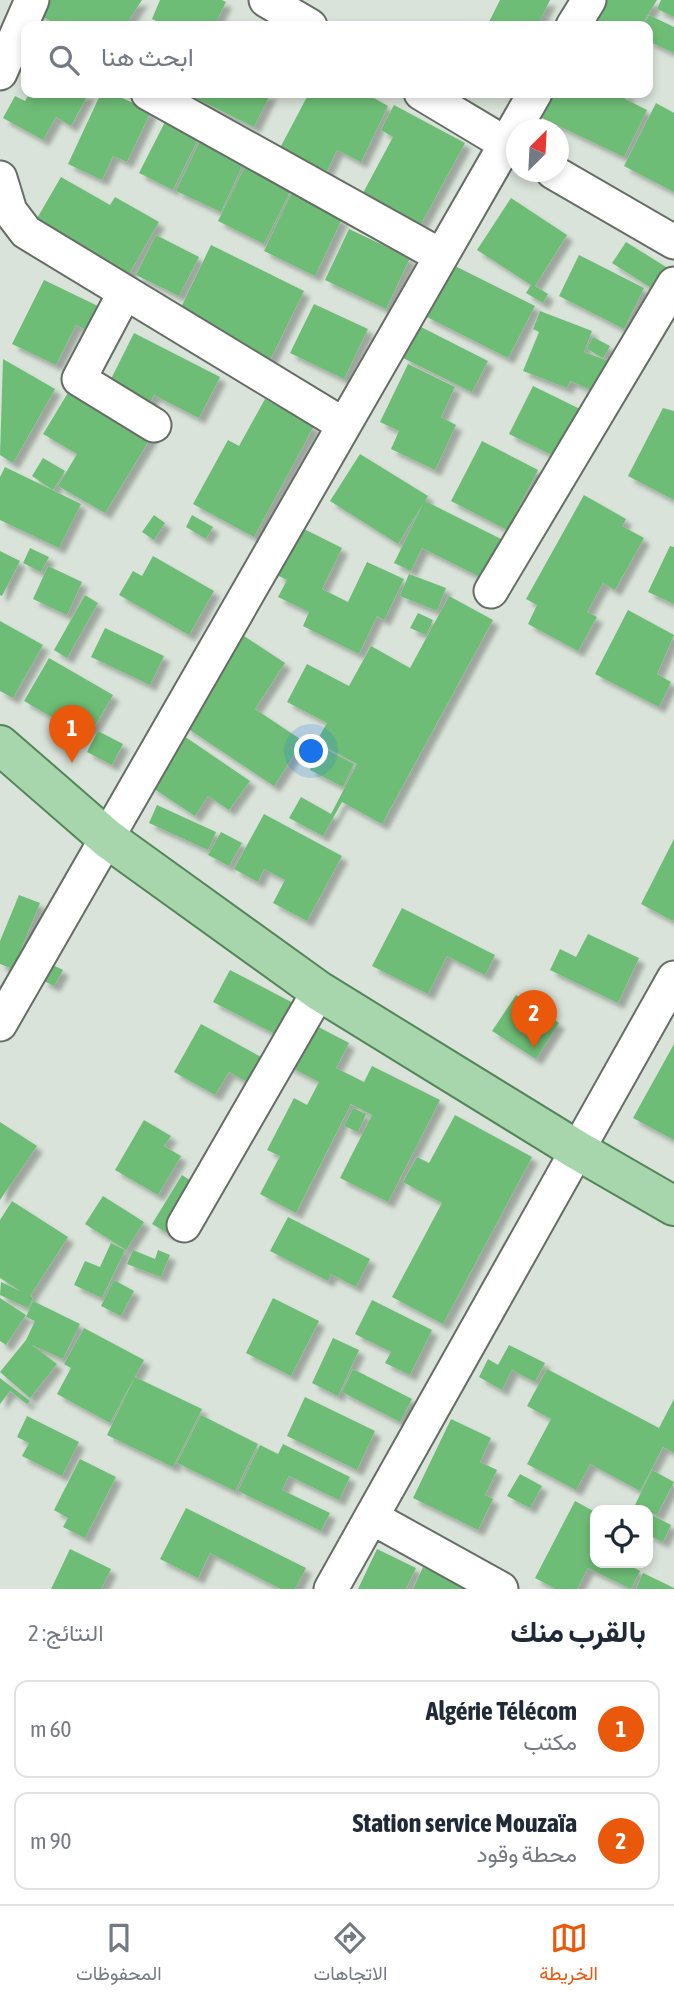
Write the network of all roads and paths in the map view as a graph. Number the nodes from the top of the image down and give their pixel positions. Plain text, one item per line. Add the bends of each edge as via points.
1 (266, 0) edge
2 (589, 0) edge
3 (20, 14) edge
4 (302, 21) edge
5 (576, 21) edge
6 (0, 73) edge
7 (157, 98) edge
8 (429, 98) edge
9 (533, 98) edge
10 (523, 119) edge
11 (506, 144) edge
12 (506, 155) edge
13 (0, 178) edge
14 (569, 181) edge
15 (674, 242) edge
16 (441, 256) junction
17 (674, 284) edge
18 (124, 293) junction
19 (154, 425) dead end
20 (344, 425) junction
21 (491, 591) dead end
22 (0, 744) edge
23 (108, 839) junction
24 (671, 989) edge
25 (319, 991) junction
26 (0, 1024) edge
27 (577, 1150) junction
28 (674, 1206) edge
29 (184, 1225) dead end
30 (373, 1518) junction
31 (331, 1589) edge
32 (501, 1589) edge

1 - 4 street
2 - 5 street
3 - 6 street
7 - 16 street
8 - 11 street
9 - 10 street
12 - 16 street
13 - 18 street via 10,211 26,232
14 - 15 street
16 - 20 street
17 - 21 street
18 - 19 street via 79,379
18 - 20 street
20 - 23 street
22 - 23 main road
23 - 25 main road
23 - 26 street
24 - 27 street
25 - 27 main road
25 - 29 street
27 - 28 main road
27 - 30 street
30 - 31 street
30 - 32 street

